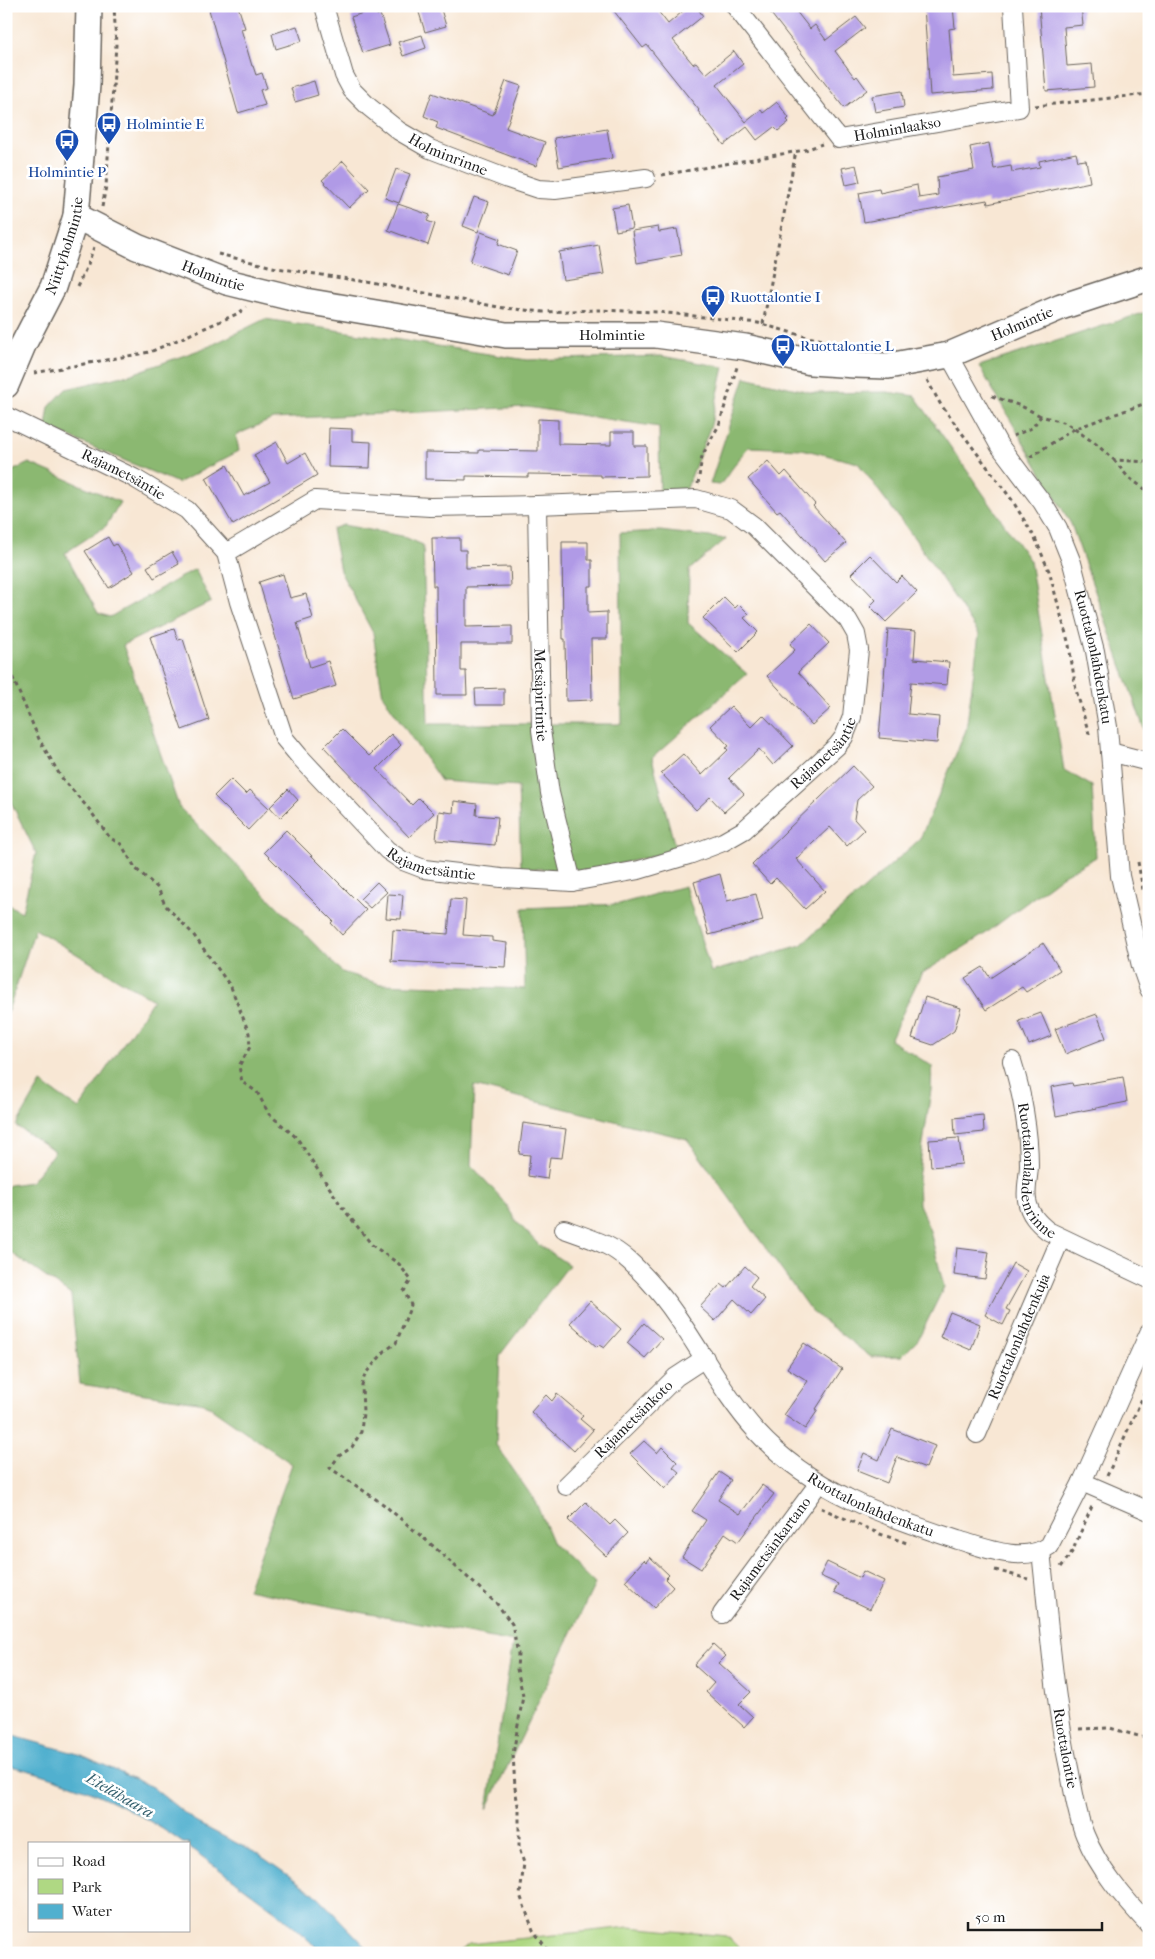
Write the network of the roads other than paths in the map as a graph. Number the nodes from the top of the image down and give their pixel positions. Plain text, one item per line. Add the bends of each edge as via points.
1 (89, 6) edge
2 (324, 6) edge
3 (735, 6) edge
4 (1013, 6) edge
5 (646, 178) road end
6 (76, 216) junction
7 (1149, 278) edge
8 (949, 355) junction
9 (6, 385) edge
10 (6, 416) edge
11 (537, 505) junction
12 (226, 553) junction
13 (1110, 752) junction
14 (1149, 762) edge
15 (572, 882) junction
16 (1149, 989) edge
17 (1012, 1061) dead end
18 (564, 1229) dead end
19 (1061, 1238) junction
20 (1149, 1279) edge
21 (1149, 1333) edge
22 (705, 1358) junction
23 (977, 1434) dead end
24 (1082, 1482) junction
25 (819, 1483) junction
26 (566, 1486) dead end
27 (1149, 1511) edge
28 (1042, 1551) junction
29 (722, 1614) dead end
30 (1149, 1924) edge

1 - 6 street, Niittyholmintie via 87,85
2 - 5 street, Holminrinne via 344,75 352,90 399,131 430,149 508,180 538,188 554,190
3 - 4 street, Holminlaakso via 839,139 1019,108
6 - 8 street, Holmintie via 137,247 227,282 306,301 506,335 656,335 745,347 811,362 888,366
6 - 9 street, Niittyholmintie via 53,287
7 - 8 street, Holmintie via 1061,307
8 - 13 street, Ruottalonlahdenkatu via 999,445 1058,528 1072,563 1095,651
10 - 12 street, Rajametsäntie via 134,478 187,510
11 - 12 street, Rajametsäntie via 430,507 315,500
11 - 15 street, Metsäpirtintie via 541,730 550,793
11 - 15 street, Rajametsäntie via 696,499 731,509 754,526 848,620 856,634 859,650 852,717 837,746 744,830 723,842 639,870
12 - 15 street, Rajametsäntie via 284,738 387,850 424,869
13 - 14 street
13 - 16 street, Ruottalonlahdenkatu via 1120,876
17 - 19 street, Ruottalonlahdenrinne via 1022,1092 1029,1164 1027,1200 1036,1221
18 - 22 street, Ruottalonlahdenkatu via 607,1246 634,1265 681,1319
19 - 20 street, Ruottalonlahdenrinne
19 - 23 street, Ruottalonlahdenkuja
21 - 24 street
22 - 25 street, Ruottalonlahdenkatu via 757,1432
22 - 26 street, Rajametsänkoto via 676,1377
24 - 27 street
24 - 28 street via 1049,1546
25 - 28 street, Ruottalonlahdenkatu via 851,1501 897,1520 983,1548 1029,1554
25 - 29 street, Rajametsänkartano
28 - 30 street, Ruottalontie via 1061,1731 1076,1804 1085,1835 1101,1866

